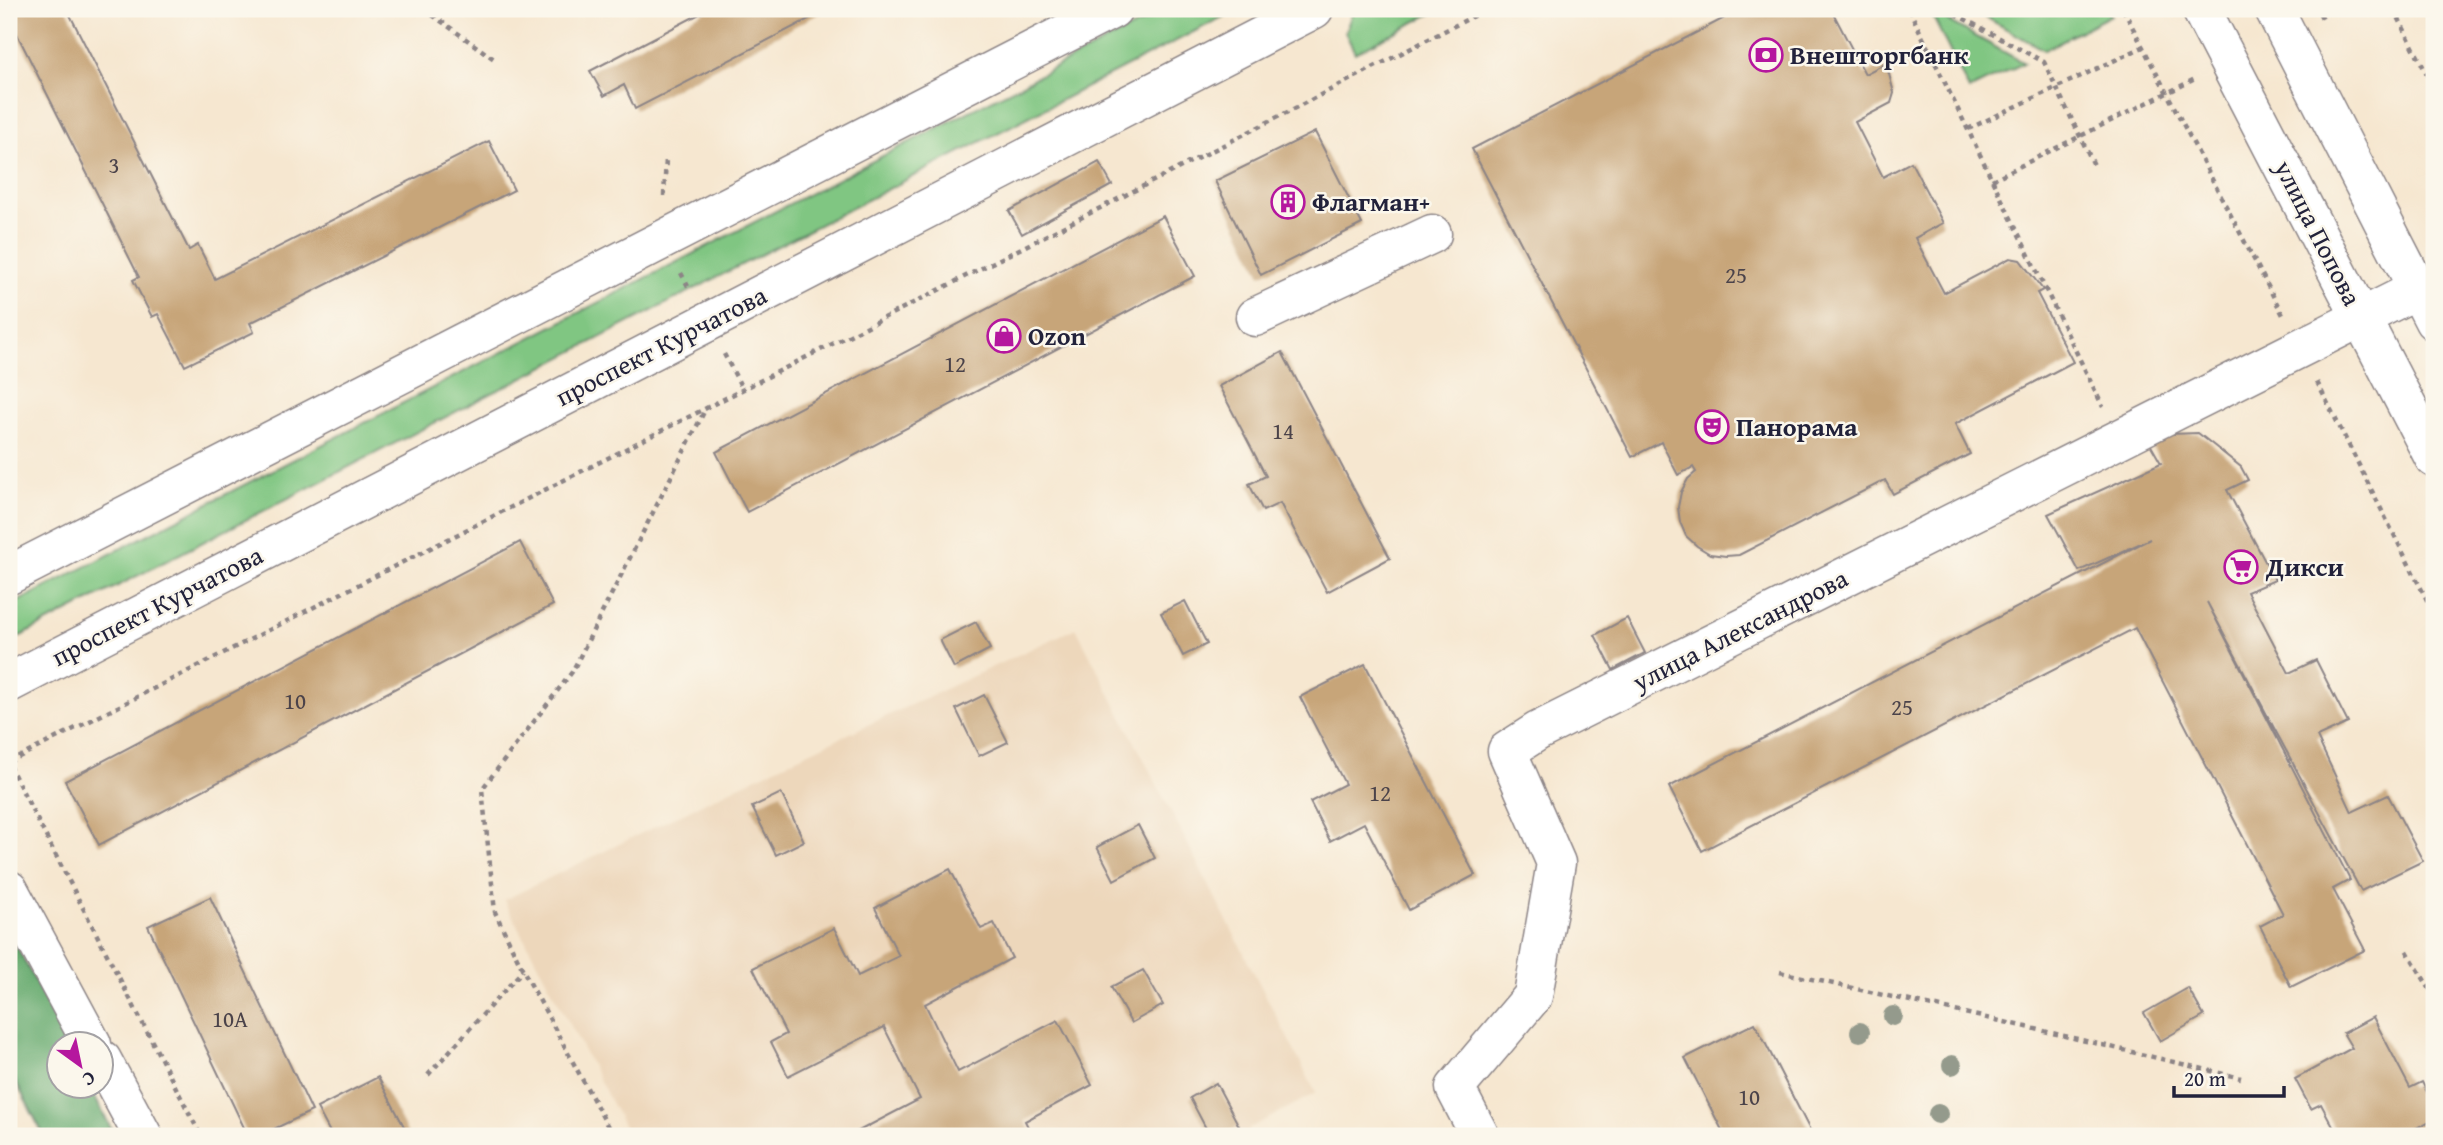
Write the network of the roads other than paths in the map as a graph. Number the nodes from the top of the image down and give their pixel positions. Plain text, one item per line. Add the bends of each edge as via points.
1 (1113, 9) edge
2 (1314, 9) edge
3 (2201, 9) edge
4 (2280, 21) edge
5 (1432, 234) dead end
6 (2426, 305) edge
7 (1255, 317) dead end
8 (2361, 317) junction
9 (2434, 458) edge
10 (9, 575) edge
11 (9, 682) edge
12 (9, 890) edge
13 (84, 1030) edge
14 (116, 1086) edge
15 (143, 1136) edge
16 (1480, 1136) edge

1 - 10 street
2 - 11 street, проспект Курчатова
3 - 8 street, улица Попова
4 - 6 street
5 - 7 street
6 - 8 street, улица Александрова
8 - 9 street, улица Попова
8 - 16 street, улица Александрова via 1507,751 1556,863 1533,996 1455,1088
12 - 13 street
14 - 15 street

